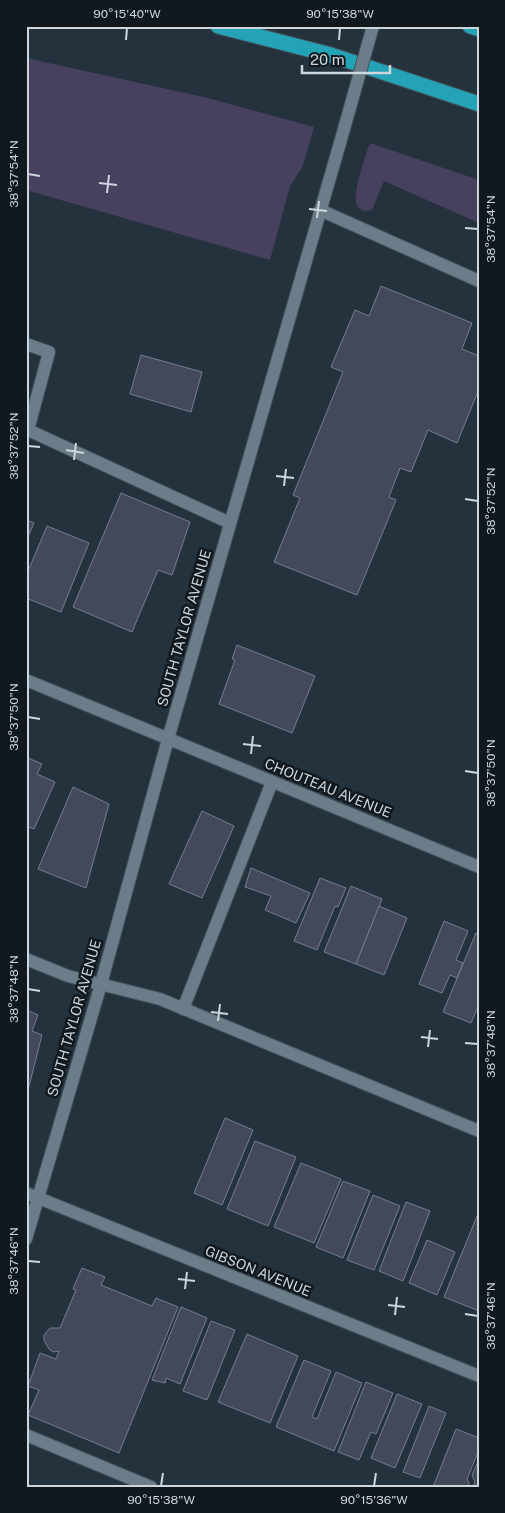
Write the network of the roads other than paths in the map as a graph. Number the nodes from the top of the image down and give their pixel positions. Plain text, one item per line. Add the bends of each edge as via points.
1 (218, 26) edge
2 (373, 26) edge
3 (470, 26) edge
4 (479, 29) edge
5 (479, 104) edge
6 (320, 210) junction
7 (479, 281) edge
8 (26, 344) edge
9 (230, 523) junction
10 (26, 680) edge
11 (168, 739) junction
12 (272, 782) junction
13 (479, 867) edge
14 (26, 959) edge
15 (101, 984) junction
16 (184, 1009) junction
17 (479, 1131) edge
18 (32, 1195) edge
19 (26, 1239) edge
20 (479, 1376) edge
21 (26, 1436) edge
22 (151, 1487) edge

1 - 5 highway via 331,55
2 - 6 street, SOUTH TAYLOR AVENUE, bridge
3 - 4 highway
6 - 7 street
6 - 9 street, SOUTH TAYLOR AVENUE
8 - 9 street via 49,352 28,430
9 - 11 street, SOUTH TAYLOR AVENUE
10 - 11 street, CHOUTEAU AVENUE
11 - 12 street, CHOUTEAU AVENUE
11 - 15 street, SOUTH TAYLOR AVENUE
12 - 13 street, CHOUTEAU AVENUE
12 - 16 street
14 - 15 street via 68,976
15 - 16 street
15 - 18 street, SOUTH TAYLOR AVENUE
16 - 17 street
18 - 19 street, SOUTH TAYLOR AVENUE
18 - 20 street, GIBSON AVENUE
21 - 22 street

